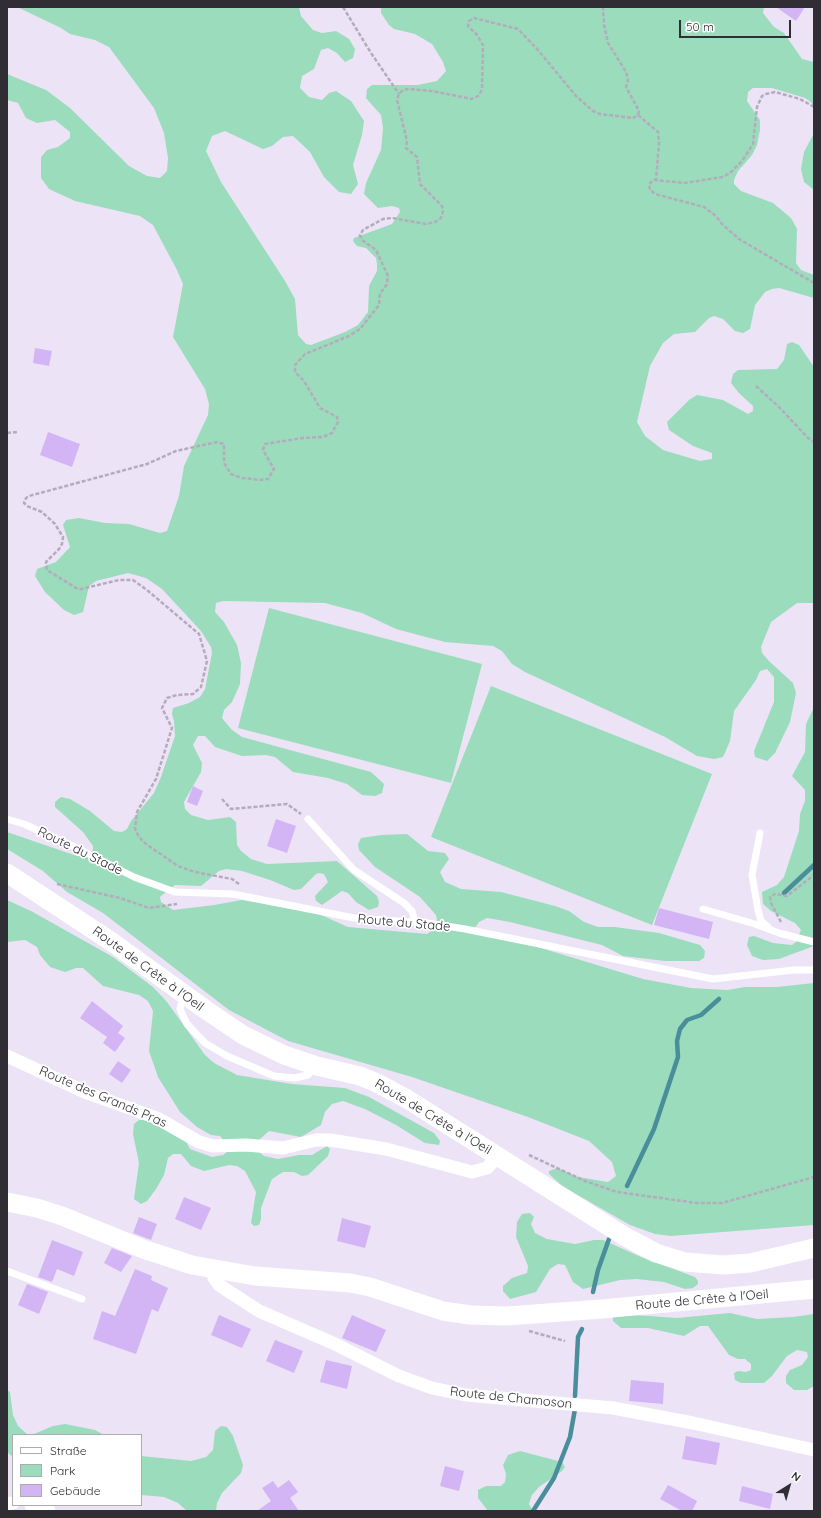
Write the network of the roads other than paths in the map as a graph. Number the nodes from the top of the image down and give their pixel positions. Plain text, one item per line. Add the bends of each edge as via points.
1 (7, 819) edge
2 (308, 819) road end
3 (760, 833) dead end
4 (7, 873) edge
5 (704, 909) dead end
6 (415, 922) junction
7 (771, 930) junction
8 (814, 942) edge
9 (814, 970) edge
10 (183, 994) junction
11 (7, 1056) edge
12 (317, 1066) junction
13 (501, 1158) junction
14 (7, 1202) edge
15 (814, 1248) edge
16 (7, 1271) edge
17 (214, 1271) junction
18 (814, 1289) edge
19 (82, 1299) dead end
20 (814, 1450) edge
21 (34, 1506) edge
22 (49, 1511) edge

1 - 6 lane, Route du Stade via 69,844 134,877 175,892 244,895 354,918
2 - 6 lane via 354,870 404,903 412,911
3 - 7 lane via 752,875 753,887 762,921
4 - 10 street, Route de Crête à l'Oeil via 112,942
5 - 7 lane
6 - 9 lane, Route du Stade via 465,929 713,979
7 - 8 lane
10 - 12 street, Route de Crête à l'Oeil via 222,1022 258,1043
10 - 12 lane via 180,1009 187,1024 205,1043 227,1056 274,1076 295,1078 308,1075
11 - 13 street, Route des Grands Pras via 94,1096 157,1118 198,1142 213,1146 283,1148 316,1140 330,1140 386,1149 472,1172 487,1168
12 - 13 street, Route de Crête à l'Oeil via 378,1083
13 - 15 street, Route de Crête à l'Oeil via 638,1244 671,1258 698,1264 737,1264
14 - 17 street, Route de Crête à l'Oeil via 52,1213 143,1249
16 - 19 lane
17 - 18 street, Route de Crête à l'Oeil via 370,1287 443,1311 470,1315 506,1316 586,1310
17 - 20 street, Route de Chamoson via 214,1278 220,1285 259,1311 335,1344 399,1376 432,1388 466,1395 613,1408
21 - 22 street

